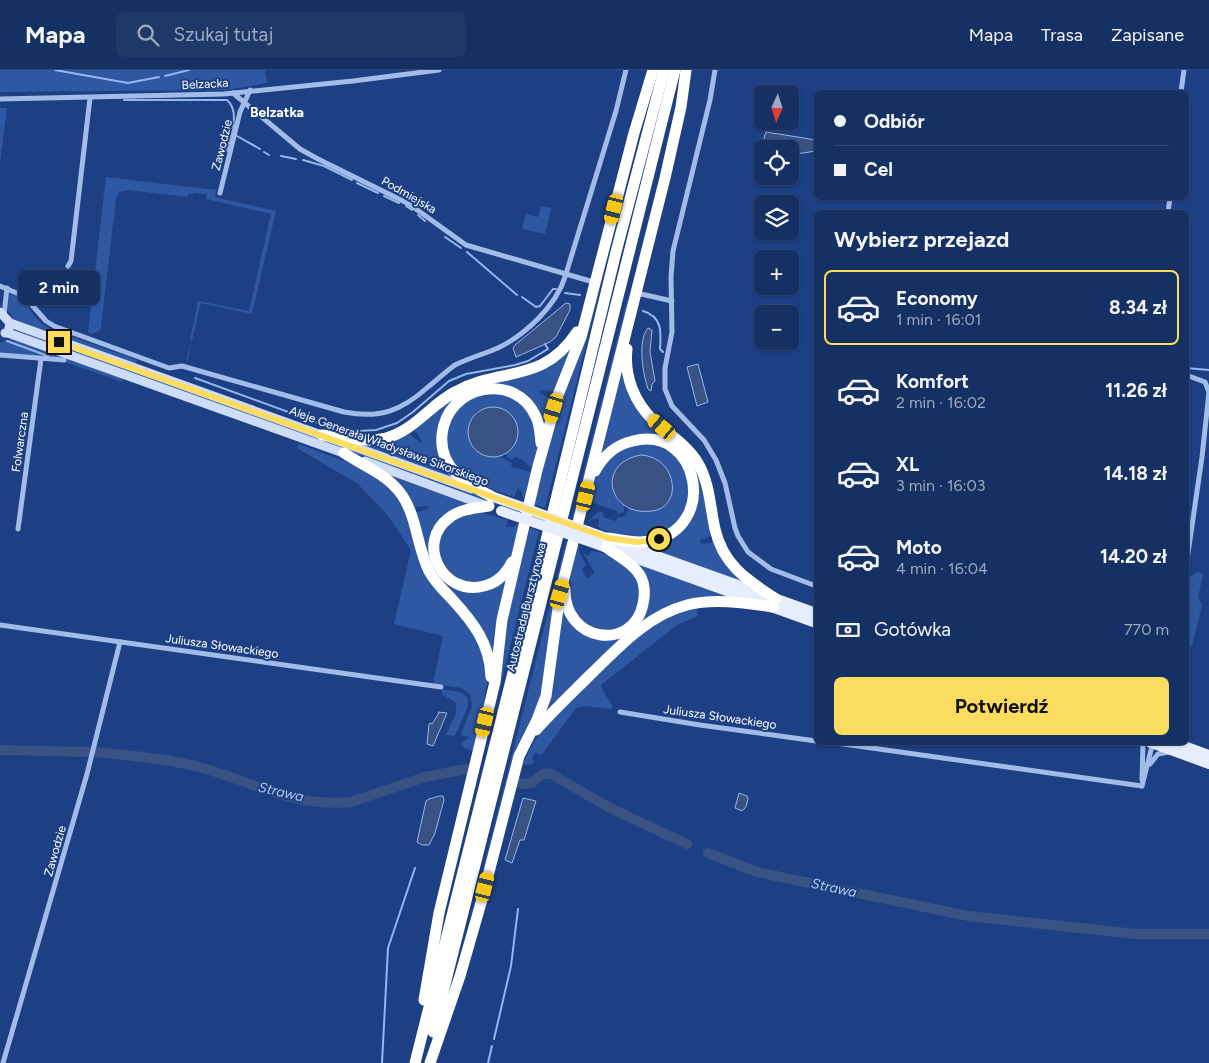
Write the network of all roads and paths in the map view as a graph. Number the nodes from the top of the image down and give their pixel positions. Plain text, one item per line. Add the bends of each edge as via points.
1 (439, 70) edge
2 (626, 70) edge
3 (653, 70) edge
4 (664, 70) edge
5 (675, 70) edge
6 (686, 70) edge
7 (715, 70) edge
8 (1184, 70) edge
9 (250, 90) junction
10 (1181, 90) edge
11 (233, 93) junction
12 (90, 98) junction
13 (0, 99) edge
14 (244, 103) junction
15 (220, 193) dead end
16 (68, 266) dead end
17 (566, 275) junction
18 (590, 281) dead end
19 (0, 286) edge
20 (7, 288) junction
21 (641, 294) dead end
22 (672, 302) junction
23 (0, 303) edge
24 (588, 311) junction
25 (2, 313) edge
26 (10, 323) junction
27 (629, 324) junction
28 (3, 335) edge
29 (0, 355) edge
30 (41, 358) junction
31 (64, 360) dead end
32 (1189, 376) edge
33 (322, 436) junction
34 (344, 453) junction
35 (540, 457) junction
36 (586, 496) junction
37 (490, 501) junction
38 (18, 529) dead end
39 (586, 535) junction
40 (608, 543) junction
41 (1189, 546) edge
42 (518, 549) junction
43 (567, 574) junction
44 (814, 585) edge
45 (775, 603) junction
46 (814, 613) edge
47 (814, 622) edge
48 (0, 625) edge
49 (120, 642) junction
50 (441, 687) dead end
51 (489, 706) junction
52 (620, 712) dead end
53 (814, 741) edge
54 (525, 743) junction
55 (851, 745) edge
56 (1149, 745) edge
57 (1149, 745) edge
58 (1162, 745) edge
59 (1174, 747) edge
60 (1209, 756) edge
61 (1209, 764) edge
62 (1147, 768) junction
63 (1142, 786) junction
64 (419, 1061) edge
65 (4, 1063) edge
66 (430, 1063) edge

1 - 9 street, Belzacka
2 - 17 street
3 - 24 highway
4 - 64 highway, Autostrada Bursztynowa via 616,252
5 - 64 highway, Autostrada Bursztynowa
6 - 27 highway via 674,141
7 - 22 street via 673,251
8 - 10 street
9 - 11 street, Belzacka
9 - 14 street, Zawodzie
11 - 12 street, Belzacka
11 - 14 street, Podmiejska
12 - 13 street, Belzacka
12 - 16 street
14 - 15 street, Zawodzie
14 - 17 street, Podmiejska via 308,154 409,204 466,245
17 - 18 street, Podmiejska
17 - 20 street via 550,305 515,337 499,348 456,365 402,406 375,415 344,412 182,366 169,368 54,326 46,322 24,296
19 - 20 street
20 - 23 street
20 - 25 street
21 - 22 street
22 - 44 street via 672,332 664,382 667,398 704,440 716,460 738,536 748,552 771,569
24 - 33 highway via 567,346 546,364 470,384 452,393 412,426 397,434 378,440
24 - 35 highway
25 - 26 main road
26 - 28 main road
26 - 33 main road, Aleje Generała Władysława Sikorskiego
27 - 36 highway
27 - 45 highway via 626,358 634,392 648,415 689,451 699,465 708,491 715,530 726,557
28 - 34 main road, Aleje Generała Władysława Sikorskiego via 17,336
29 - 30 street
30 - 31 street
30 - 38 street, Folwarczna
32 - 41 street via 1205,382 1209,392
33 - 37 main road, Aleje Generała Władysława Sikorskiego
34 - 37 main road, Aleje Generała Władysława Sikorskiego
34 - 51 highway via 385,477 405,500 430,574 474,624 485,645 491,673
35 - 37 highway via 538,423 531,408 521,398 487,389 477,390 460,400 444,422 443,452 458,476
35 - 42 highway
36 - 40 highway via 593,474 603,458 626,443 645,439 662,443 677,452 687,464 694,483 693,496 691,509 679,528 651,541
36 - 43 highway
37 - 39 main road, Aleje Generała Władysława Sikorskiego, bridge via 522,507
37 - 39 main road, Aleje Generała Władysława Sikorskiego, bridge via 501,511
37 - 42 highway via 457,513 440,527 434,549 436,562 443,574 462,586 486,586 508,569
39 - 40 main road, Aleje Generała Władysława Sikorskiego
40 - 43 highway via 631,565 644,588 642,608 628,628 607,635 591,633 579,626 567,605
40 - 45 main road, Aleje Generała Władysława Sikorskiego
42 - 51 highway via 502,620
43 - 54 highway via 556,618 547,692
45 - 46 main road, Aleje Generała Władysława Sikorskiego
45 - 47 main road, Aleje Generała Władysława Sikorskiego
45 - 54 highway via 702,602 651,621 596,669
48 - 49 street, Juliusza Słowackiego
49 - 50 street, Juliusza Słowackiego
49 - 65 street, Zawodzie via 82,791
51 - 64 highway via 439,913 429,968
52 - 53 street, Juliusza Słowackiego
54 - 66 highway via 460,976
55 - 63 street
56 - 62 street
57 - 63 street
58 - 59 main road
59 - 60 main road
59 - 61 main road
59 - 62 street via 1158,754
62 - 63 street

